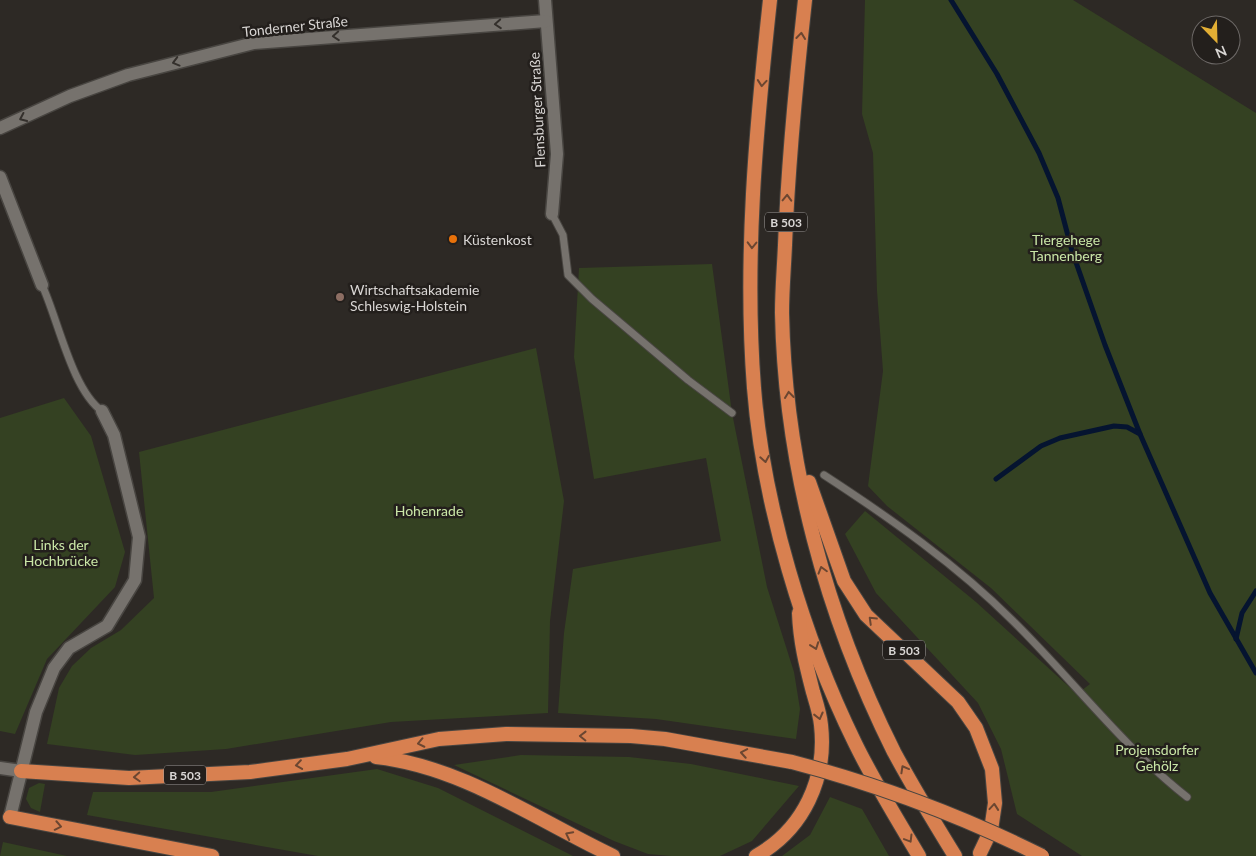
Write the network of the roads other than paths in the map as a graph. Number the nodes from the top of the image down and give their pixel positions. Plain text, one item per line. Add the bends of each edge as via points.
1 (545, 0) edge
2 (770, 0) edge
3 (805, 0) edge
4 (546, 20) junction
5 (0, 128) edge
6 (0, 177) edge
7 (552, 214) joint
8 (42, 285) joint
9 (102, 411) joint
10 (732, 413) dead end
11 (796, 444) junction
12 (824, 475) dead end
13 (798, 600) junction
14 (364, 756) junction
15 (0, 768) edge
16 (21, 771) junction
17 (1187, 797) dead end
18 (5, 816) edge
19 (980, 853) dead end
20 (212, 856) edge
21 (613, 856) edge
22 (756, 856) edge
23 (919, 856) edge
24 (955, 856) edge
25 (1042, 856) edge

1 - 4 street, Flensburger Straße
2 -> 13 highway, B 503 via 754,168 751,307 754,389 778,535
11 -> 3 highway, B 503 via 788,393 782,313 788,175
4 -> 5 street, Tonderner Straße via 254,42 128,75 70,96
4 - 7 street, Flensburger Straße via 557,154
6 - 8 street
7 - 10 lane, Flensburger Straße via 564,235 568,275 688,380
8 - 9 lane via 79,382 92,404
9 - 16 street via 114,434 139,536 135,580 107,626 69,648 54,668 36,712
19 -> 11 highway, B 503 via 991,830 995,803 992,769 976,728 958,702 866,614 844,581
24 -> 11 highway, B 503 via 894,752 858,672 829,596 810,529
12 - 17 lane via 880,511 1013,620 1141,758
13 -> 22 highway via 800,641 821,725 820,776 797,822 784,837
13 -> 23 highway, B 503 via 855,744
14 -> 16 highway, B 503 via 250,772 129,778
21 -> 14 highway via 445,773 404,760
25 -> 14 highway, B 503, bridge via 1005,837 855,778 792,762 656,739 506,734 439,739
15 - 16 street
16 - 18 street
18 -> 20 highway

